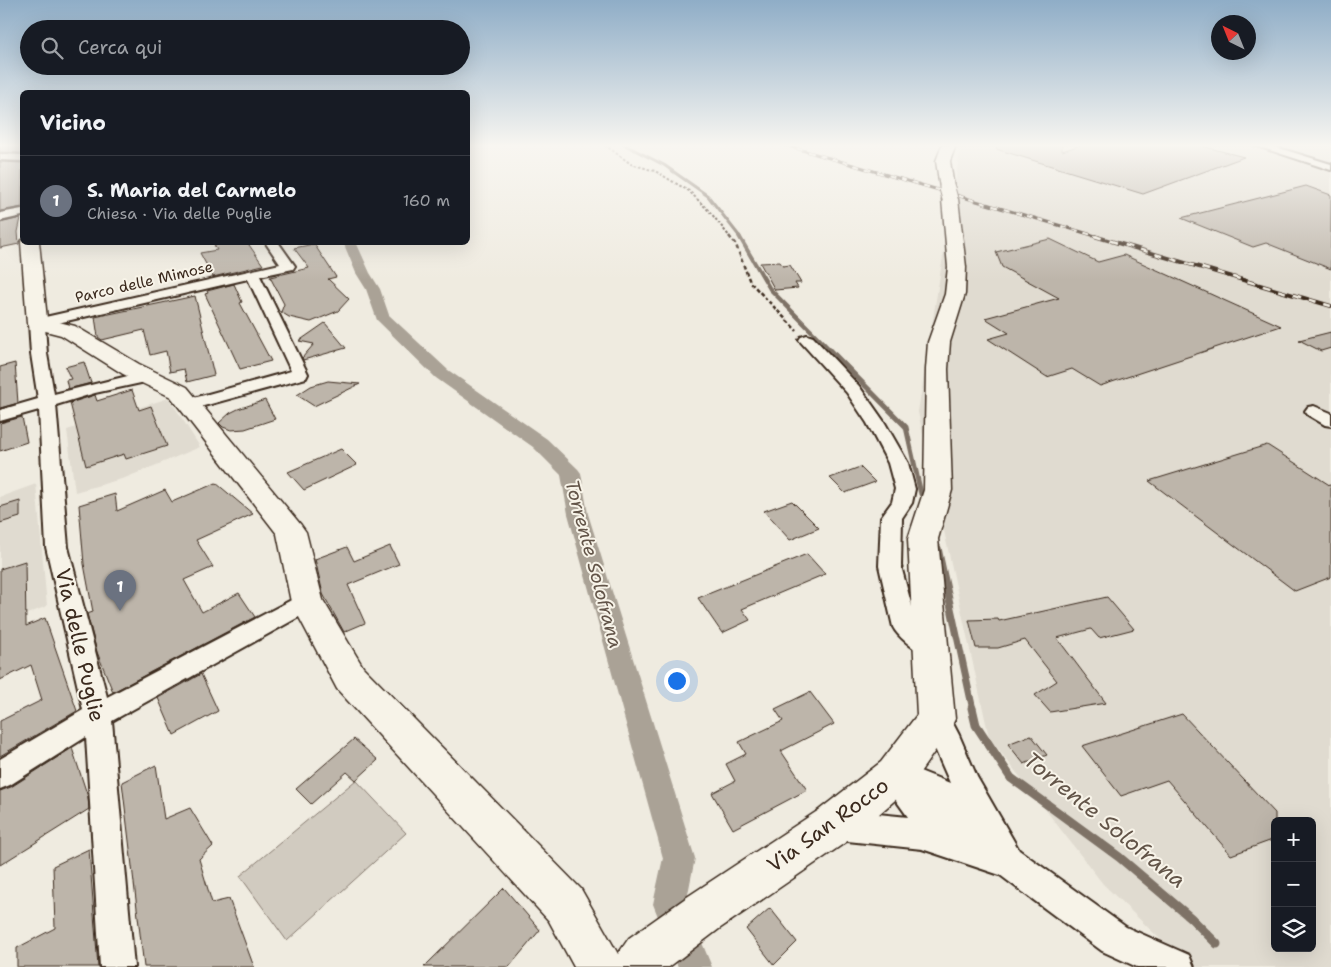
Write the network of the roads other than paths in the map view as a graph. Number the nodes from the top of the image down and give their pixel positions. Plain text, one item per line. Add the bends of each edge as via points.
1 (947, 190) edge
2 (20, 213) edge
3 (0, 217) edge
4 (30, 245) edge
5 (273, 245) edge
6 (252, 274) junction
7 (37, 323) junction
8 (807, 340) road end
9 (144, 377) junction
10 (47, 402) junction
11 (189, 405) junction
12 (1314, 411) dead end
13 (0, 416) edge
14 (1331, 421) edge
15 (307, 602) junction
16 (931, 646) junction
17 (98, 714) junction
18 (936, 719) junction
19 (0, 775) edge
20 (895, 775) junction
21 (834, 825) junction
22 (984, 842) junction
23 (641, 961) edge
24 (591, 962) edge
25 (117, 967) edge
26 (1177, 967) edge

1 - 16 street via 957,266 955,294 939,342 938,490 923,539
2 - 3 street
4 - 7 street
5 - 6 street, Parco delle Mimose via 288,266
6 - 7 street, Parco delle Mimose
6 - 11 street via 300,374
7 - 9 street via 68,330
7 - 10 street, Via delle Puglie
8 - 16 street via 852,390 876,423 898,463 905,489 902,503 892,517 890,566 905,627
9 - 10 street
9 - 11 street via 179,392
10 - 13 street
10 - 17 street, Via delle Puglie via 58,547
11 - 15 street via 291,532
12 - 14 street
15 - 17 street
15 - 24 street via 350,678 565,905
16 - 18 street
17 - 19 street
17 - 25 street, Via delle Puglie
18 - 20 street, Via San Rocco
18 - 22 street via 966,786
20 - 21 street, Via San Rocco
20 - 22 street via 923,812
21 - 22 street
21 - 23 street, Via San Rocco via 702,913
22 - 26 street via 1114,939

